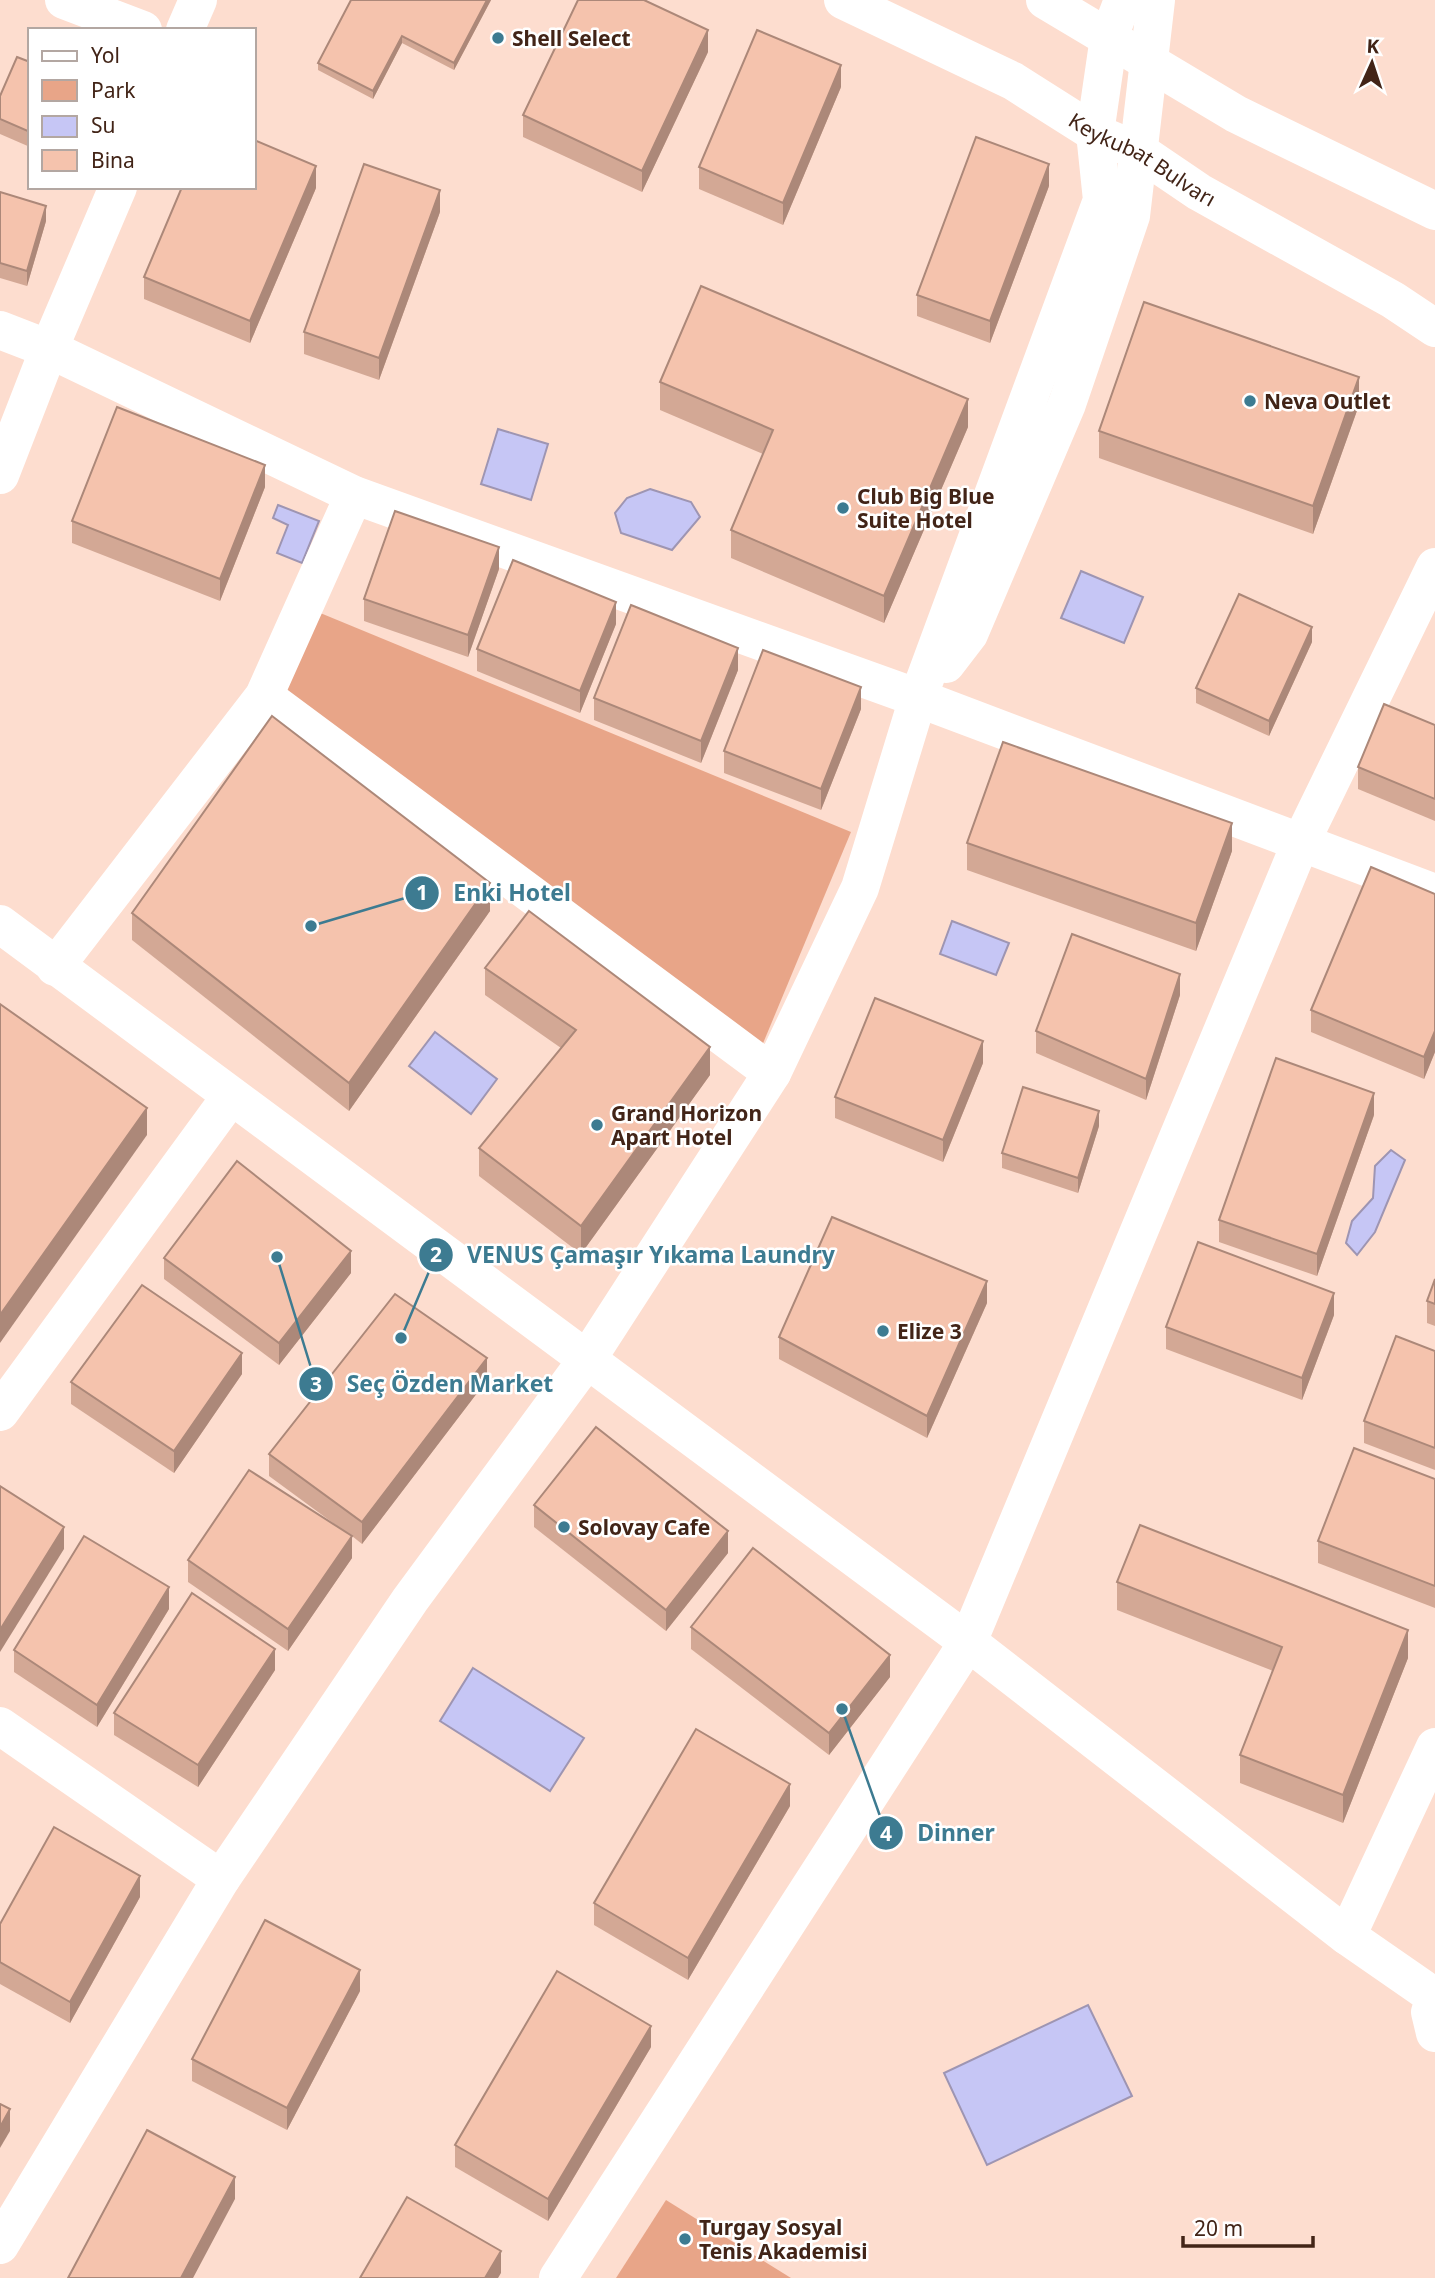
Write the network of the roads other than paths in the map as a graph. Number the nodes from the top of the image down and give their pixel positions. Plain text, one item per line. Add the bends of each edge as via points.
1 (64, 0) edge
2 (198, 0) edge
3 (843, 0) edge
4 (1045, 0) edge
5 (1123, 0) edge
6 (1156, 0) edge
7 (138, 28) edge
8 (187, 28) edge
9 (1109, 37) junction
10 (1150, 64) junction
11 (1095, 133) junction
12 (1139, 152) junction
13 (117, 189) edge
14 (1435, 211) edge
15 (1435, 328) edge
16 (0, 330) edge
17 (49, 349) junction
18 (0, 475) edge
19 (354, 495) junction
20 (1435, 567) edge
21 (264, 696) junction
22 (918, 698) junction
23 (1301, 842) junction
24 (1435, 892) edge
25 (0, 924) edge
26 (55, 967) junction
27 (772, 1073) junction
28 (231, 1096) junction
29 (586, 1361) junction
30 (0, 1412) edge
31 (968, 1642) junction
32 (0, 1726) edge
33 (1435, 1747) edge
34 (221, 1880) junction
35 (1347, 1936) junction
36 (1434, 2015) edge
37 (0, 2245) edge
38 (558, 2278) edge

1 - 7 main road
2 - 8 main road
3 - 11 main road, Keykubat Bulvarı via 1013,81
4 - 9 main road
5 - 9 main road
6 - 10 main road
9 - 10 main road
9 - 11 main road
10 - 12 main road
10 - 14 main road via 1236,114
11 - 12 main road, Keykubat Bulvarı
11 - 22 main road via 1102,200
12 - 15 main road, Keykubat Bulvarı via 1199,192 1394,300
12 - 22 main road via 1131,216 1067,404 969,634
13 - 17 main road
16 - 17 main road
17 - 18 main road
17 - 19 main road
19 - 21 main road
19 - 22 main road
20 - 23 main road
21 - 26 main road
21 - 27 main road
22 - 23 main road
22 - 27 main road via 860,888
23 - 24 main road
23 - 31 main road
25 - 26 main road
26 - 28 main road
27 - 29 main road
28 - 29 main road
28 - 30 main road
29 - 31 main road
29 - 34 main road via 410,1600
31 - 35 main road
31 - 38 main road
32 - 34 main road
33 - 35 main road
34 - 37 main road
35 - 36 main road

